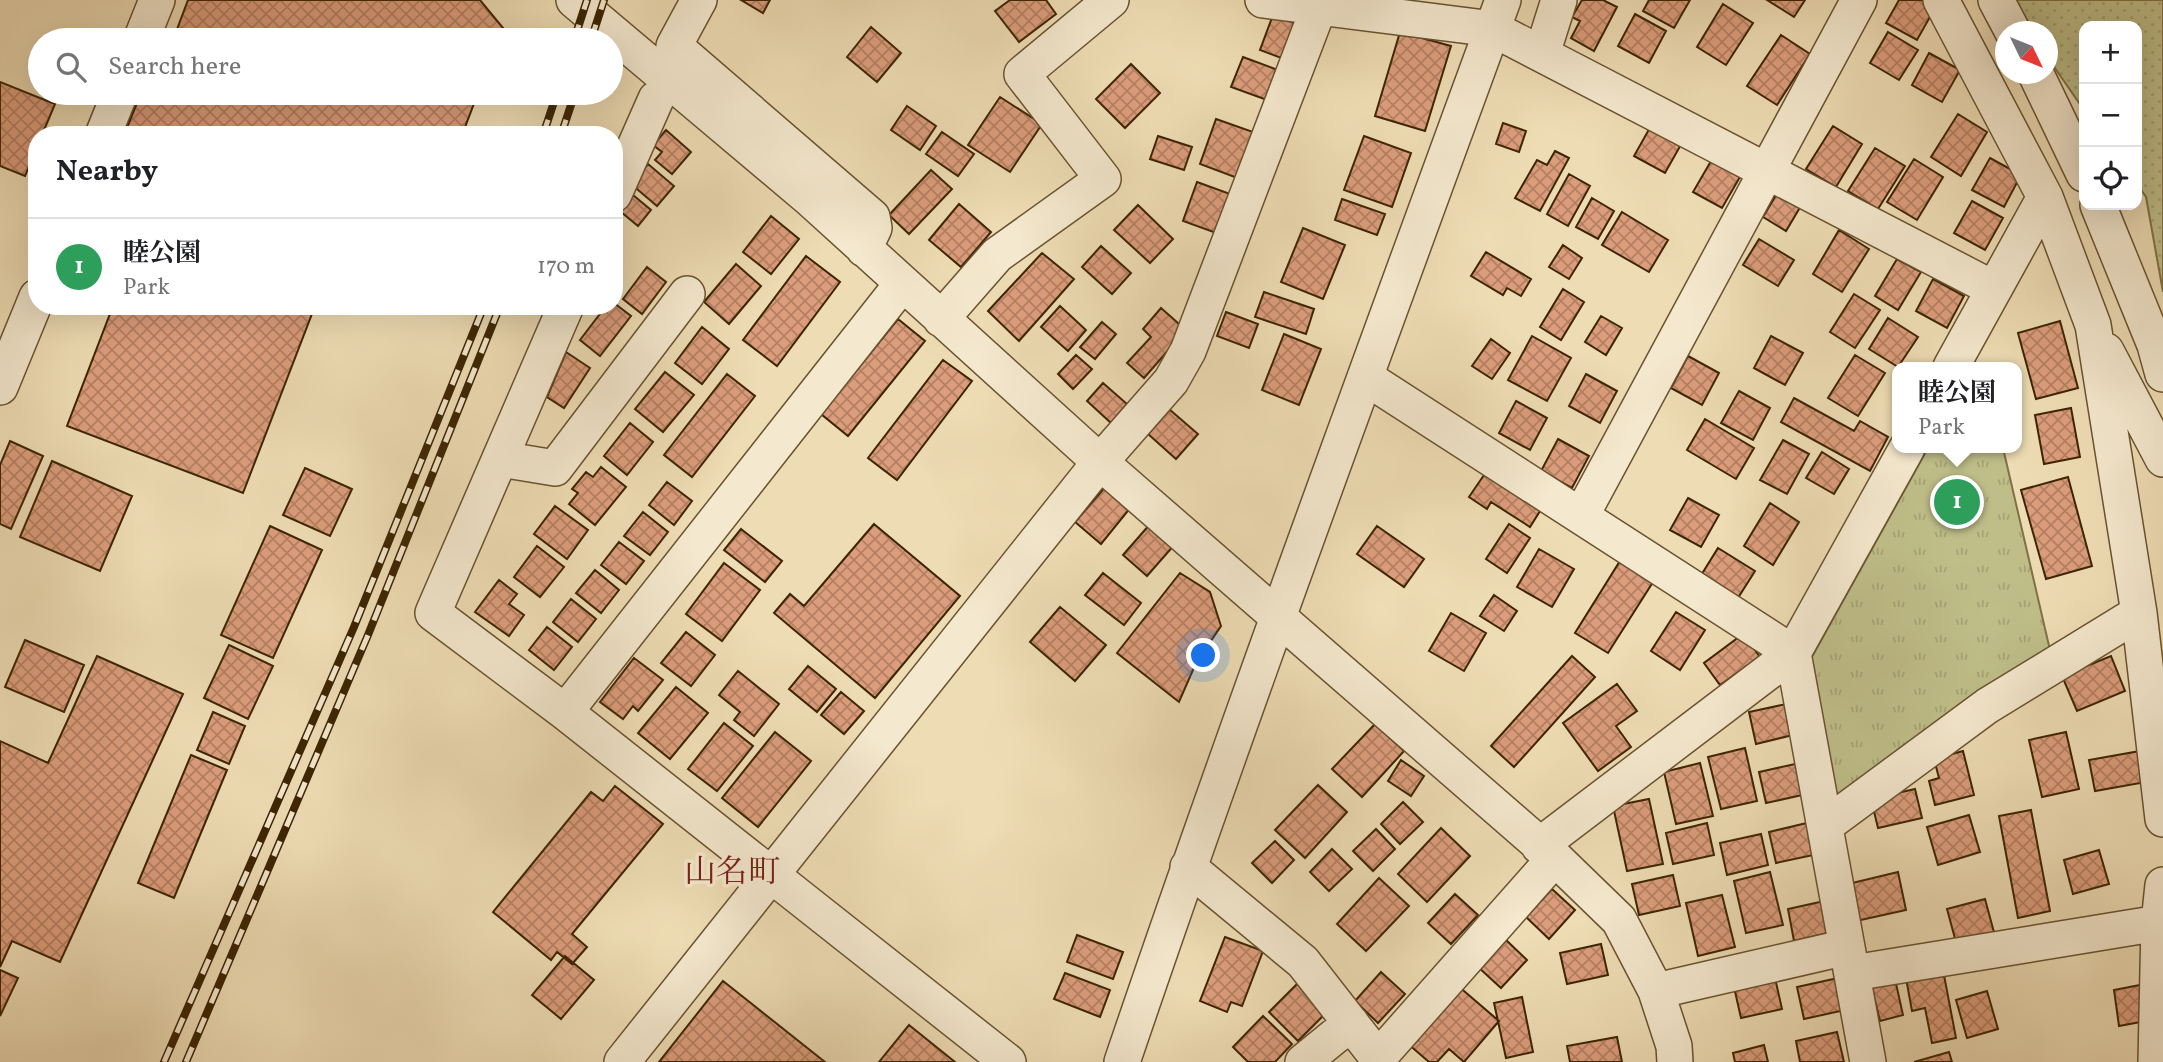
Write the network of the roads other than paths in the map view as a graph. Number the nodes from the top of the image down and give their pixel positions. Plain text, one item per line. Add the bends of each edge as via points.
1 (157, 0) edge
2 (573, 0) edge
3 (699, 0) edge
4 (1111, 0) edge
5 (1264, 0) edge
6 (1559, 0) edge
7 (1859, 0) edge
8 (1941, 0) edge
9 (1996, 0) edge
10 (1319, 7) junction
11 (1498, 14) edge
12 (2007, 21) edge
13 (146, 28) edge
14 (606, 28) edge
15 (623, 42) edge
16 (1542, 54) junction
17 (2041, 84) edge
18 (656, 99) dead end
19 (115, 105) edge
20 (107, 126) edge
21 (2079, 164) edge
22 (1766, 171) junction
23 (623, 174) edge
24 (2045, 197) junction
25 (2100, 210) edge
26 (864, 249) junction
27 (902, 284) junction
28 (1994, 289) junction
29 (687, 294) dead end
30 (30, 315) edge
31 (562, 315) edge
32 (941, 319) junction
33 (2093, 326) junction
34 (1954, 362) edge
35 (2163, 374) edge
36 (1365, 377) junction
37 (0, 387) edge
38 (1904, 453) edge
39 (500, 459) junction
40 (2163, 459) edge
41 (1100, 461) junction
42 (1581, 516) junction
43 (2138, 613) junction
44 (1278, 617) junction
45 (1793, 653) junction
46 (2163, 693) edge
47 (565, 712) junction
48 (2163, 820) edge
49 (1826, 825) junction
50 (1547, 852) junction
51 (1188, 867) junction
52 (771, 873) junction
53 (2163, 885) edge
54 (2159, 923) junction
55 (1850, 960) junction
56 (1656, 991) junction
57 (1351, 1023) junction
58 (1380, 1060) edge
59 (622, 1062) edge
60 (1008, 1062) edge
61 (1122, 1062) edge
62 (1303, 1062) edge
63 (1675, 1062) edge
64 (1868, 1062) edge
65 (2156, 1062) edge

1 - 13 street
2 - 14 street
3 - 26 street via 674,46 872,217 874,228
4 - 32 street via 1022,74 1103,179 998,255
5 - 10 street
6 - 16 street
7 - 22 street
8 - 24 street
9 - 12 street
10 - 11 street
10 - 41 street via 1188,352 1171,381
11 - 16 street
11 - 36 street
15 - 26 street
16 - 22 street
17 - 21 street
18 - 23 street
19 - 20 street
22 - 28 street
22 - 42 street
24 - 28 street
24 - 33 street
25 - 35 street
26 - 27 street
27 - 32 street
27 - 47 street
28 - 34 street
29 - 39 street via 555,468
30 - 37 street
31 - 39 street
32 - 41 street
33 - 40 street
33 - 43 street
36 - 42 street
36 - 44 street
38 - 45 street
39 - 47 street via 433,613
41 - 44 street
41 - 52 street
42 - 45 street
43 - 46 street
43 - 48 street
43 - 49 street via 1986,706
44 - 50 street
44 - 51 street
45 - 49 street
45 - 50 street
47 - 52 street
49 - 55 street
50 - 56 street via 1619,920
50 - 58 street
51 - 57 street via 1303,962
51 - 61 street
52 - 59 street
52 - 60 street
53 - 54 street
54 - 55 street
54 - 65 street
55 - 56 street
55 - 64 street
56 - 63 street
57 - 58 street
57 - 62 street

